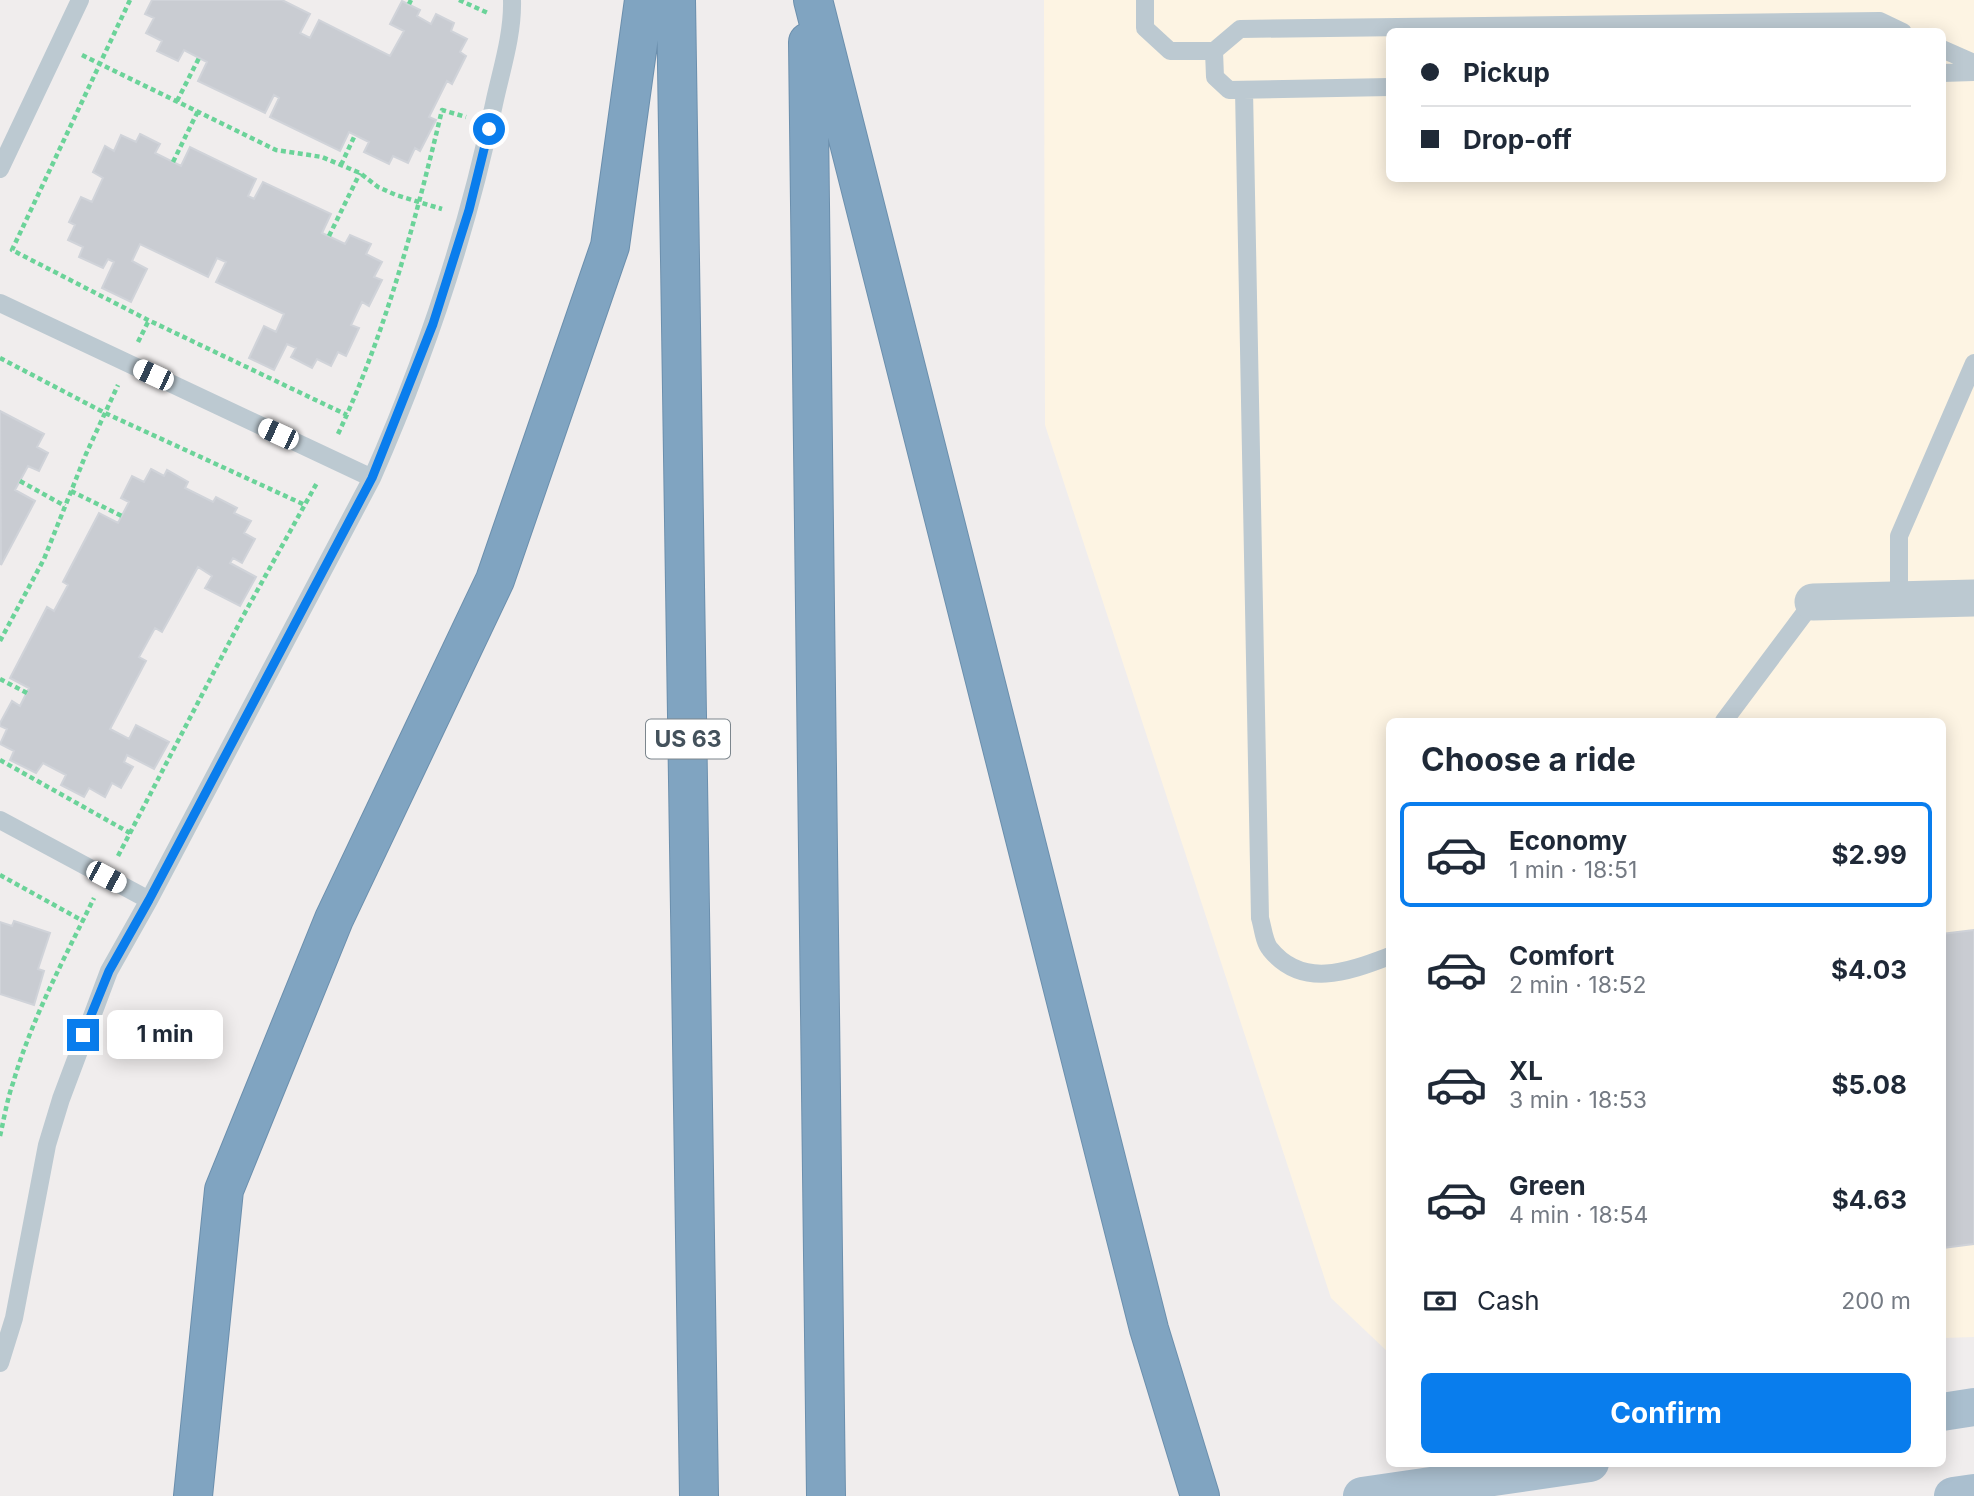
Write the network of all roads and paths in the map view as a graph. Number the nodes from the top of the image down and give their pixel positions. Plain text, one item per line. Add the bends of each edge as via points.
1 (80, 0) edge
2 (130, 0) edge
3 (459, 0) edge
4 (512, 0) edge
5 (644, 0) edge
6 (676, 0) edge
7 (808, 0) edge
8 (813, 0) edge
9 (1145, 0) edge
10 (492, 16) dead end
11 (1895, 28) edge
12 (59, 44) junction
13 (1214, 51) junction
14 (1946, 51) edge
15 (199, 58) dead end
16 (1974, 63) edge
17 (101, 64) junction
18 (1974, 72) edge
19 (1946, 73) edge
20 (1386, 87) edge
21 (1244, 90) junction
22 (177, 101) junction
23 (198, 111) junction
24 (470, 118) dead end
25 (355, 135) dead end
26 (173, 162) dead end
27 (341, 165) junction
28 (0, 169) edge
29 (360, 173) junction
30 (418, 202) junction
31 (467, 216) junction
32 (329, 236) dead end
33 (0, 303) edge
34 (149, 320) junction
35 (136, 346) dead end
36 (0, 358) edge
37 (1974, 363) edge
38 (118, 384) dead end
39 (105, 413) junction
40 (347, 415) junction
41 (336, 438) dead end
42 (372, 478) junction
43 (318, 480) dead end
44 (20, 481) dead end
45 (71, 491) junction
46 (305, 505) junction
47 (65, 506) junction
48 (122, 516) dead end
49 (1974, 598) edge
50 (1899, 600) junction
51 (1813, 603) joint
52 (0, 641) edge
53 (0, 679) edge
54 (27, 693) dead end
55 (1726, 718) edge
56 (0, 760) edge
57 (0, 820) edge
58 (130, 833) junction
59 (117, 857) dead end
60 (0, 875) edge
61 (94, 898) dead end
62 (149, 900) junction
63 (83, 920) junction
64 (1386, 957) edge
65 (0, 1136) edge
66 (0, 1363) edge
67 (1974, 1407) edge
68 (1946, 1411) edge
69 (1562, 1467) edge
70 (826, 1484) edge
71 (699, 1487) edge
72 (1974, 1493) edge
73 (194, 1496) edge
74 (1200, 1496) edge
75 (1362, 1496) edge
76 (1953, 1496) edge

1 - 12 lane
2 - 17 path
3 - 10 path
4 - 31 lane via 513,15
5 - 73 highway via 610,246 495,580 334,919 224,1190
6 - 71 highway, US 63
7 - 70 highway
8 - 74 highway via 1149,1329
9 - 13 lane via 1145,28 1170,51
11 - 13 lane via 1880,21 1240,29
12 - 17 path
12 - 28 lane
13 - 21 lane via 1215,77 1229,90
14 - 16 lane
15 - 22 path
17 - 22 path
17 - 34 path via 12,250
18 - 19 lane
20 - 21 lane
21 - 64 lane via 1260,918 1268,947 1288,965 1317,974 1336,974
22 - 23 path
23 - 26 path
23 - 27 path via 276,150
24 - 30 path via 442,110
25 - 27 path
27 - 29 path
29 - 30 path via 378,187
29 - 32 path
30 - 31 path
30 - 40 path via 381,327
31 - 42 lane via 429,335
33 - 42 lane
34 - 35 path
34 - 40 path
36 - 39 path
37 - 50 lane via 1899,536
38 - 39 path
39 - 45 path
39 - 46 path
40 - 41 path
42 - 62 lane
43 - 46 path
44 - 47 path
45 - 47 path
45 - 48 path
46 - 58 path
47 - 52 path via 44,559
49 - 50 street
50 - 51 street
51 - 55 lane
53 - 54 path
56 - 58 path
57 - 62 lane
58 - 59 path
60 - 63 path
61 - 63 path
62 - 66 lane via 109,971 61,1099 47,1145 14,1318
63 - 65 path via 32,1027
67 - 68 main road
69 - 75 main road
72 - 76 main road

